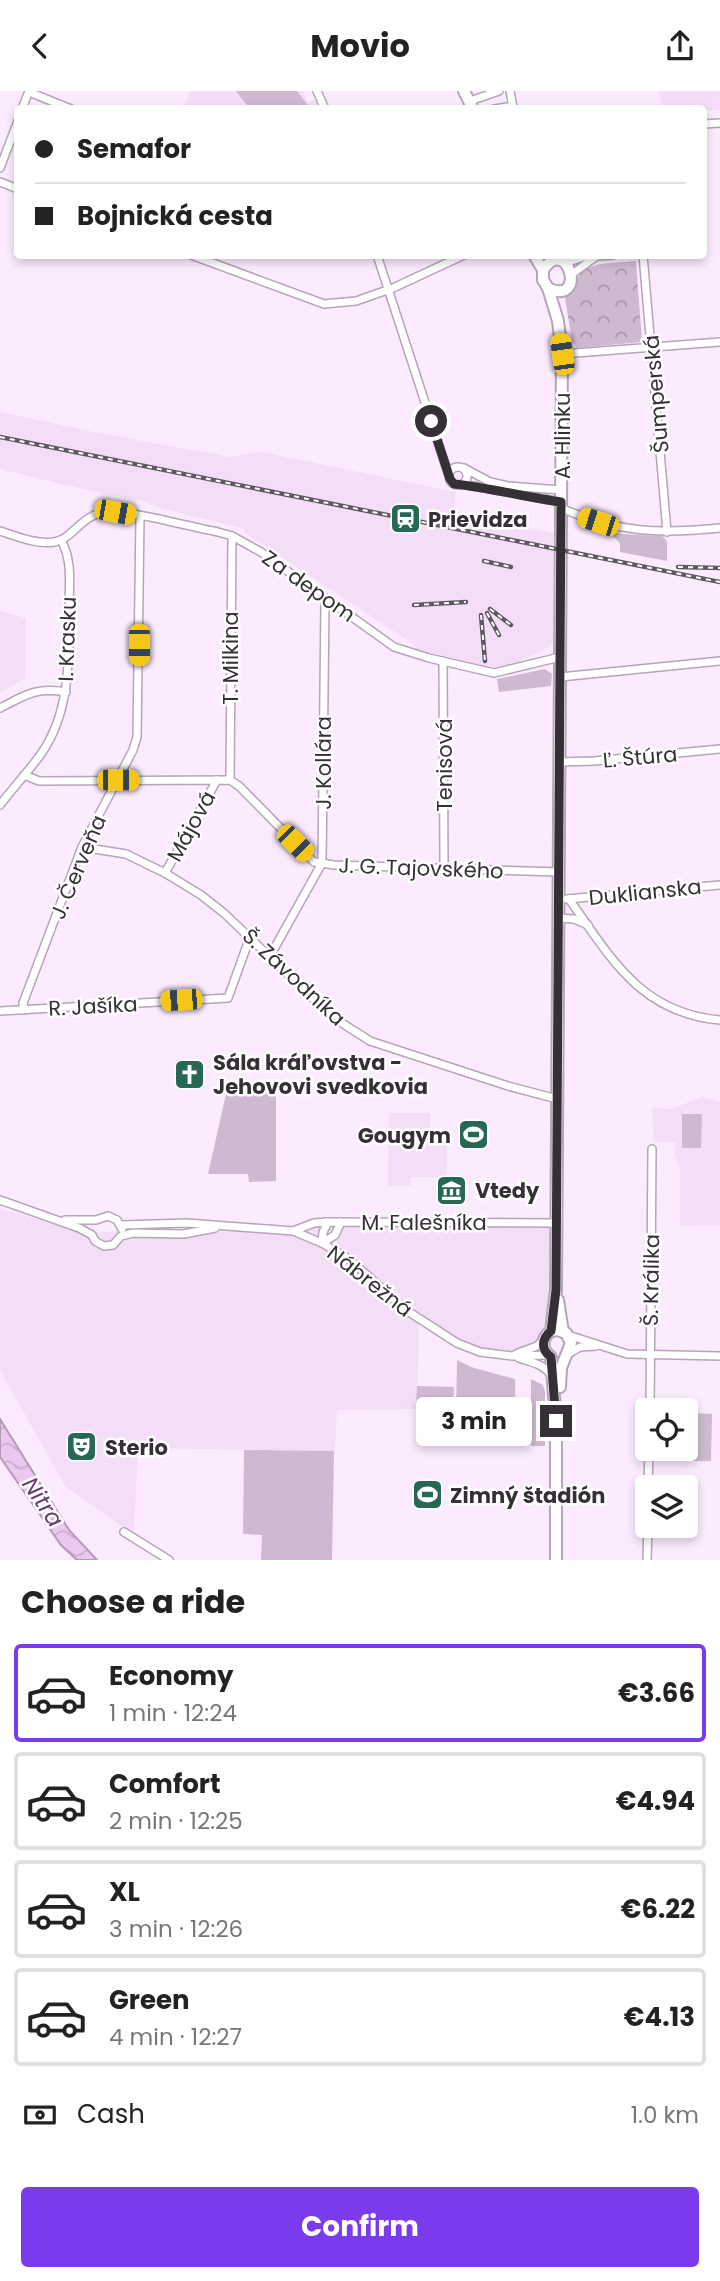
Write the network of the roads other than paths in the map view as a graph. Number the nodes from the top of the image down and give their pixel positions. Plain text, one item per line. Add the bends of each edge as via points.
1 (30, 91) edge
2 (499, 91) edge
3 (469, 100) edge
4 (61, 105) edge
5 (14, 131) edge
6 (0, 168) edge
7 (201, 259) edge
8 (378, 259) edge
9 (455, 259) edge
10 (578, 259) edge
11 (594, 259) edge
12 (643, 259) edge
13 (545, 263) edge
14 (565, 263) junction
15 (572, 274) junction
16 (548, 288) junction
17 (388, 289) junction
18 (560, 291) junction
19 (558, 321) junction
20 (720, 342) edge
21 (652, 347) junction
22 (562, 354) junction
23 (444, 461) junction
24 (455, 467) junction
25 (464, 468) junction
26 (449, 476) junction
27 (461, 484) junction
28 (561, 500) junction
29 (140, 517) junction
30 (720, 528) edge
31 (0, 531) edge
32 (667, 533) junction
33 (232, 536) junction
34 (61, 540) junction
35 (328, 599) junction
36 (560, 657) junction
37 (443, 661) junction
38 (720, 661) edge
39 (560, 677) junction
40 (66, 692) junction
41 (0, 708) edge
42 (720, 749) edge
43 (559, 762) junction
44 (24, 775) junction
45 (118, 780) junction
46 (217, 780) junction
47 (230, 780) junction
48 (0, 805) edge
49 (82, 847) junction
50 (322, 863) junction
51 (444, 869) junction
52 (559, 872) junction
53 (165, 873) junction
54 (720, 885) edge
55 (564, 899) junction
56 (558, 918) junction
57 (588, 925) junction
58 (250, 937) junction
59 (270, 956) junction
60 (24, 1010) junction
61 (0, 1011) edge
62 (720, 1020) edge
63 (557, 1099) junction
64 (652, 1149) dead end
65 (0, 1200) edge
66 (54, 1220) junction
67 (96, 1220) junction
68 (328, 1222) junction
69 (341, 1222) junction
70 (556, 1223) junction
71 (121, 1225) junction
72 (223, 1227) junction
73 (293, 1231) junction
74 (92, 1235) junction
75 (121, 1236) junction
76 (322, 1243) junction
77 (557, 1335) junction
78 (597, 1346) junction
79 (566, 1355) junction
80 (512, 1356) junction
81 (549, 1356) junction
82 (650, 1356) junction
83 (720, 1356) edge
84 (553, 1379) junction
85 (650, 1398) edge
86 (556, 1421) junction
87 (124, 1532) dead end
88 (648, 1538) edge
89 (169, 1560) edge
90 (556, 1560) edge
91 (647, 1560) edge

1 - 4 street
2 - 3 street
5 - 6 street
7 - 17 street via 324,304 356,301
8 - 17 street
9 - 17 street
10 - 14 street
11 - 15 street
12 - 21 street, Šumperská
13 - 14 street
13 - 16 street, A. Hlinku via 542,280
14 - 15 street
15 - 18 street via 569,285
16 - 18 street
16 - 19 street, A. Hlinku
17 - 23 street
18 - 19 street, A. Hlinku
19 - 22 street, A. Hlinku
20 - 21 street
21 - 22 street
21 - 32 street, Šumperská
22 - 28 street, A. Hlinku
23 - 24 street
23 - 26 street
24 - 25 street
24 - 26 street
25 - 27 street via 467,477
25 - 28 street via 490,482
26 - 27 street via 454,484
27 - 28 street
28 - 32 street via 588,519 630,530
28 - 36 street, A. Hlinku
29 - 33 street, Za depom
29 - 34 street, Za depom via 115,512 91,515
29 - 45 street, J. Červeňa via 139,723 133,750
30 - 32 street
31 - 34 street via 46,542
33 - 35 street, Za depom
33 - 47 street, T. Milkina
34 - 40 street, I. Krasku via 69,562
35 - 37 street, Za depom via 394,646
35 - 50 street, J. Kollára
36 - 37 street, Za depom via 494,673
36 - 39 street, A. Hlinku
37 - 51 street, Tenisová
38 - 39 street
39 - 43 street, A. Hlinku
40 - 41 street via 40,689
40 - 44 street, I. Krasku via 51,736
42 - 43 street, Ľ. Štúra
43 - 52 street, A. Hlinku
44 - 45 street via 38,781
44 - 48 street, I. Krasku
45 - 46 street
45 - 49 street, J. Červeňa
46 - 47 street
46 - 53 street, Májová
47 - 50 street, J. G. Tajovského via 314,862
49 - 53 street, Š. Závodníka via 126,854
49 - 60 street, J. Červeňa
50 - 51 street, J. G. Tajovského
50 - 59 street, J. Kollára
51 - 52 street, J. G. Tajovského
52 - 55 street, A. Hlinku
53 - 58 street, Š. Závodníka via 201,895
54 - 55 street, Duklianska
55 - 56 street, A. Hlinku
55 - 57 street
56 - 57 street
56 - 63 street, A. Hlinku
57 - 62 street via 618,969 654,999 682,1012
58 - 59 street, Š. Závodníka
58 - 60 street, R. Jašíka via 228,998
59 - 63 street, Š. Závodníka via 331,1016 370,1041
60 - 61 street, R. Jašíka
63 - 70 street, A. Hlinku
64 - 82 street, Š. Králika
65 - 66 street, Nábrežná
66 - 67 street, Nábrežná
66 - 74 street, Nábrežná
67 - 71 street, Nábrežná via 110,1216
67 - 74 street
68 - 69 street, M. Falešníka
68 - 73 street, M. Falešníka
68 - 76 street
69 - 70 street, M. Falešníka
69 - 76 street via 335,1235
70 - 77 street, A. Hlinku
71 - 72 street, Nábrežná
71 - 75 street
72 - 73 street, Nábrežná
72 - 75 street, Nábrežná via 184,1234
73 - 76 street, Nábrežná
74 - 75 street, Nábrežná via 106,1246
76 - 80 street, Nábrežná via 349,1259 406,1310 457,1343
77 - 78 street
77 - 79 street via 571,1346
77 - 80 street
77 - 81 street via 543,1347
78 - 79 street via 580,1347
78 - 82 street
79 - 81 street
79 - 86 street
80 - 81 street, Nábrežná
80 - 84 street, Nábrežná via 548,1370
81 - 84 street
82 - 83 street
82 - 85 street, Š. Králika
84 - 86 street
86 - 90 street
87 - 89 street
88 - 91 street

